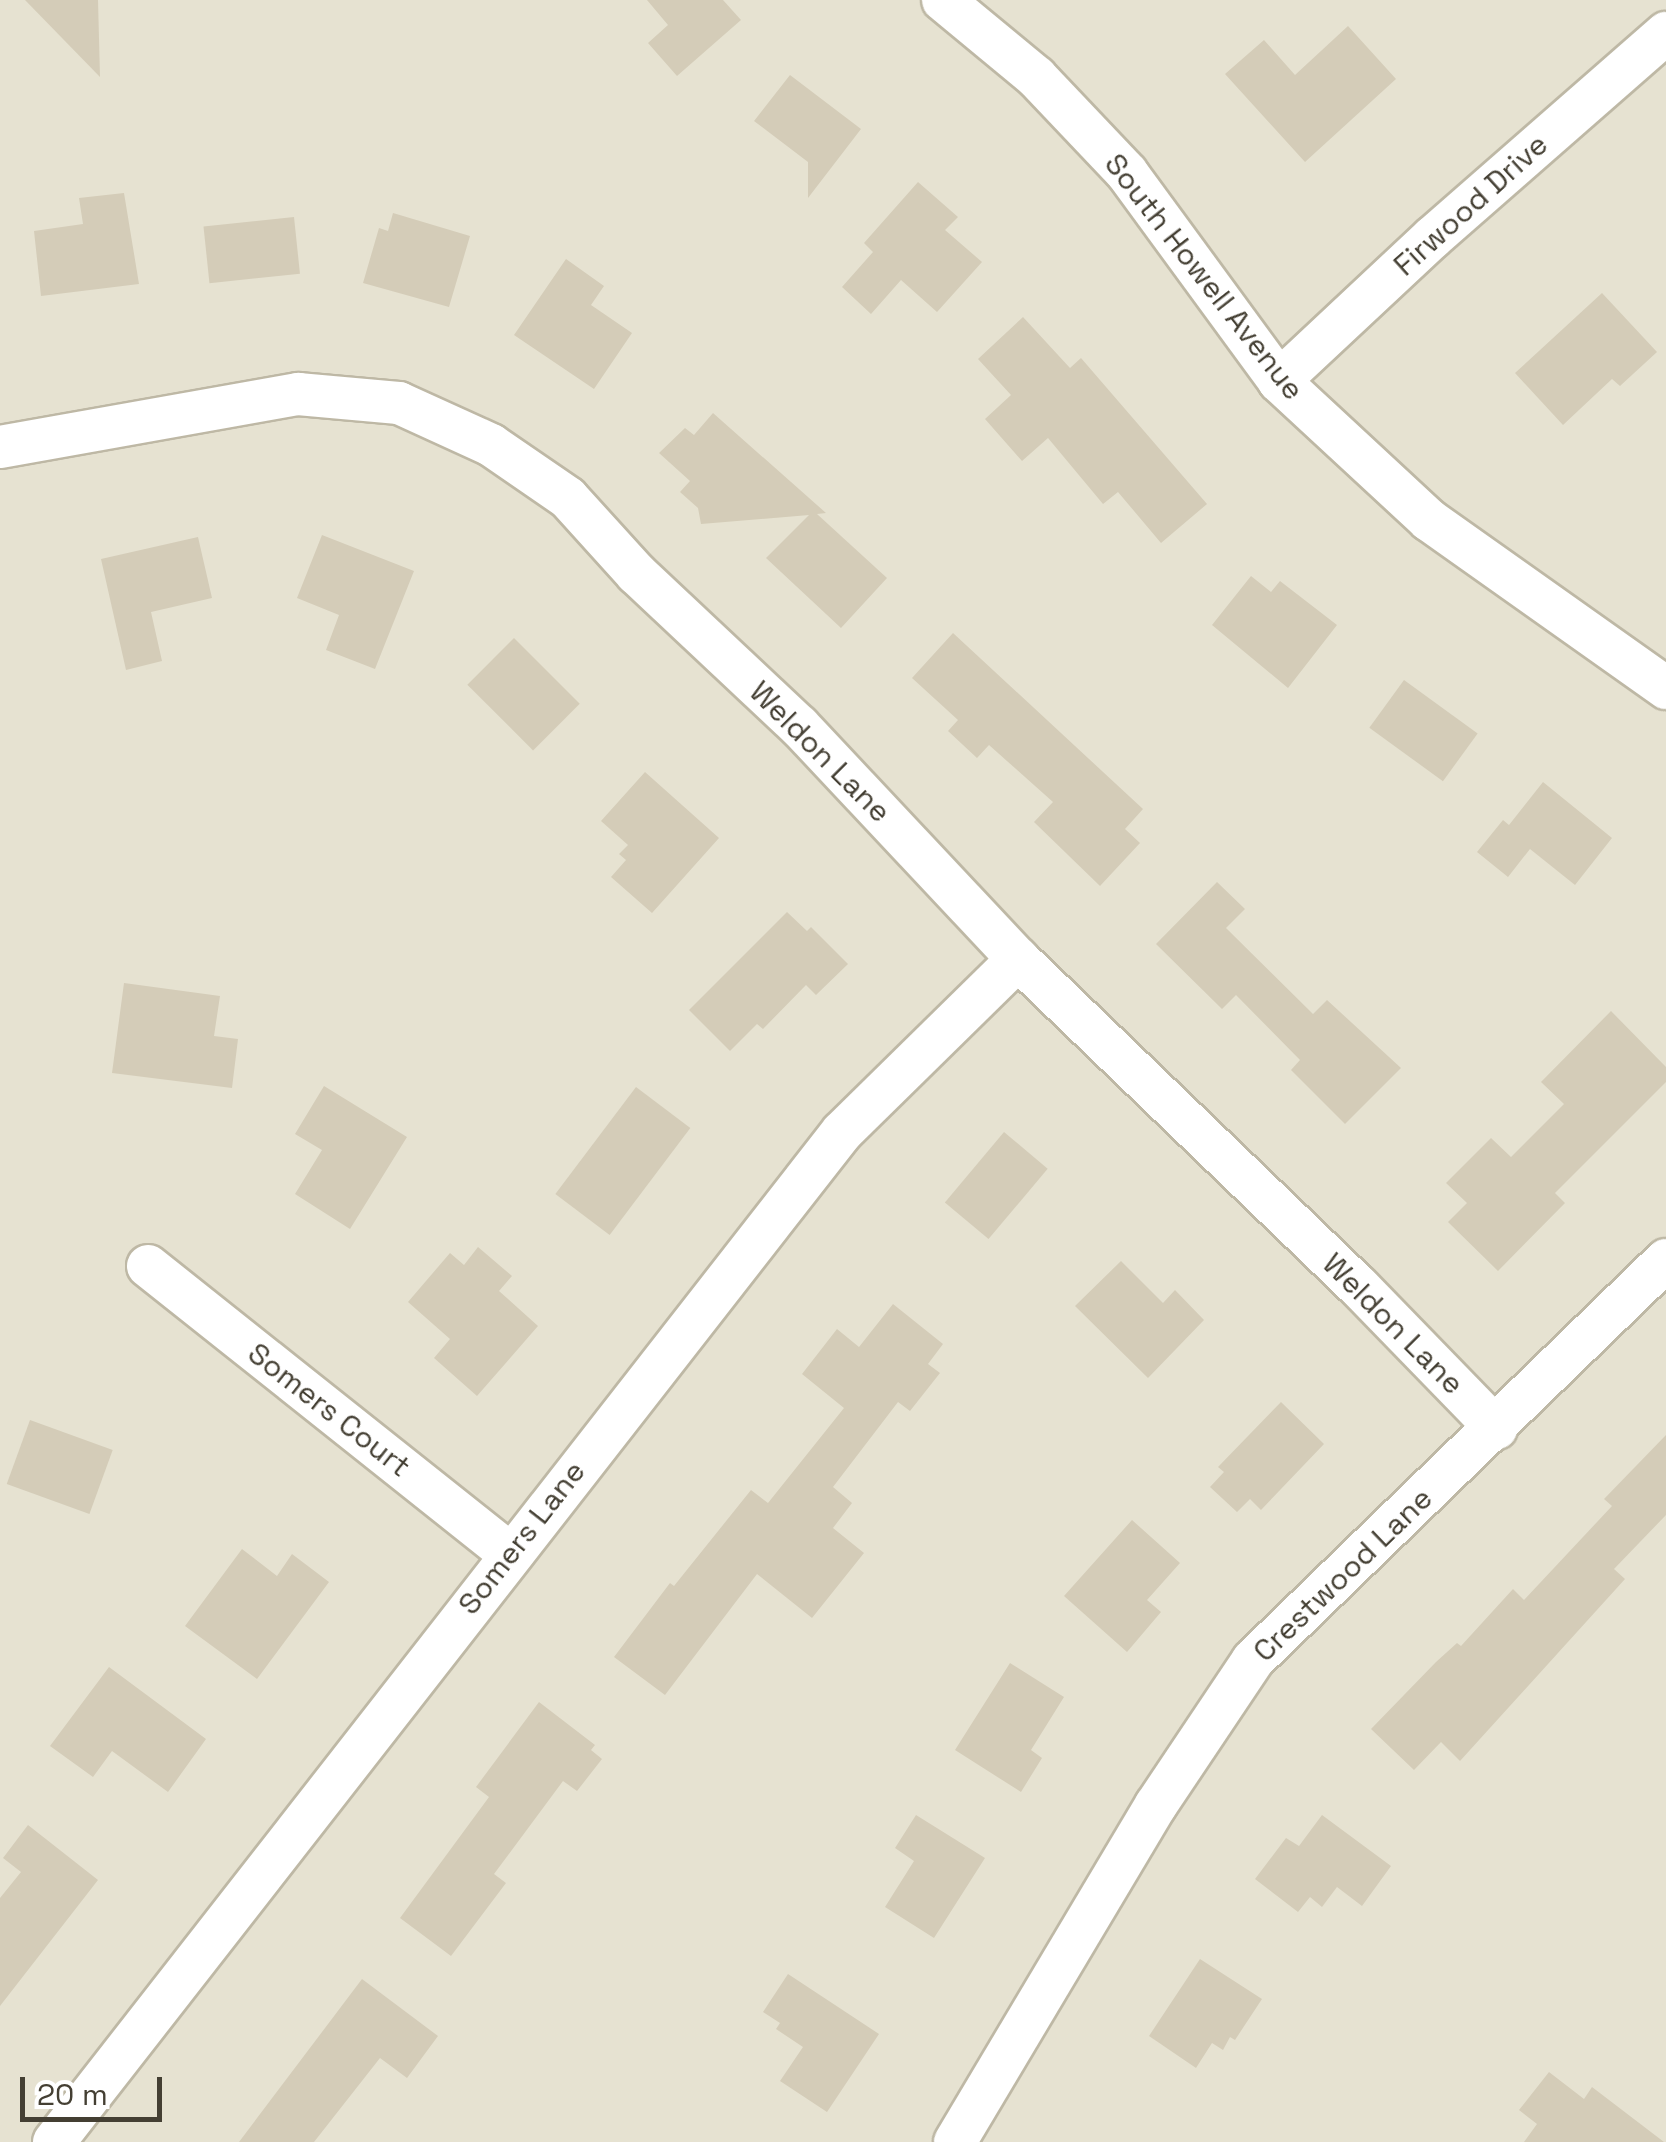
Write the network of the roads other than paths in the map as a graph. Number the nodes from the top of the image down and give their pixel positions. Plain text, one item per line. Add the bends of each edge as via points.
1 (942, 0) edge
2 (1666, 33) edge
3 (1279, 381) junction
4 (0, 448) edge
5 (1666, 688) edge
6 (1018, 959) junction
7 (1666, 1260) edge
8 (148, 1266) dead end
9 (1496, 1428) junction
10 (510, 1554) junction
11 (54, 2142) edge
12 (955, 2142) edge

1 - 3 street, South Howell Avenue via 1036,77 1127,174
2 - 3 street, Firwood Drive
3 - 5 street, South Howell Avenue via 1429,520
4 - 6 street, Weldon Lane via 298,394 399,402 492,446 568,498 637,574 798,726
6 - 9 street, Weldon Lane
6 - 10 street, Somers Lane via 842,1132
7 - 9 street, Crestwood Lane
8 - 10 street, Somers Court
9 - 12 street, Crestwood Lane via 1253,1660 1156,1805
10 - 11 street, Somers Lane

